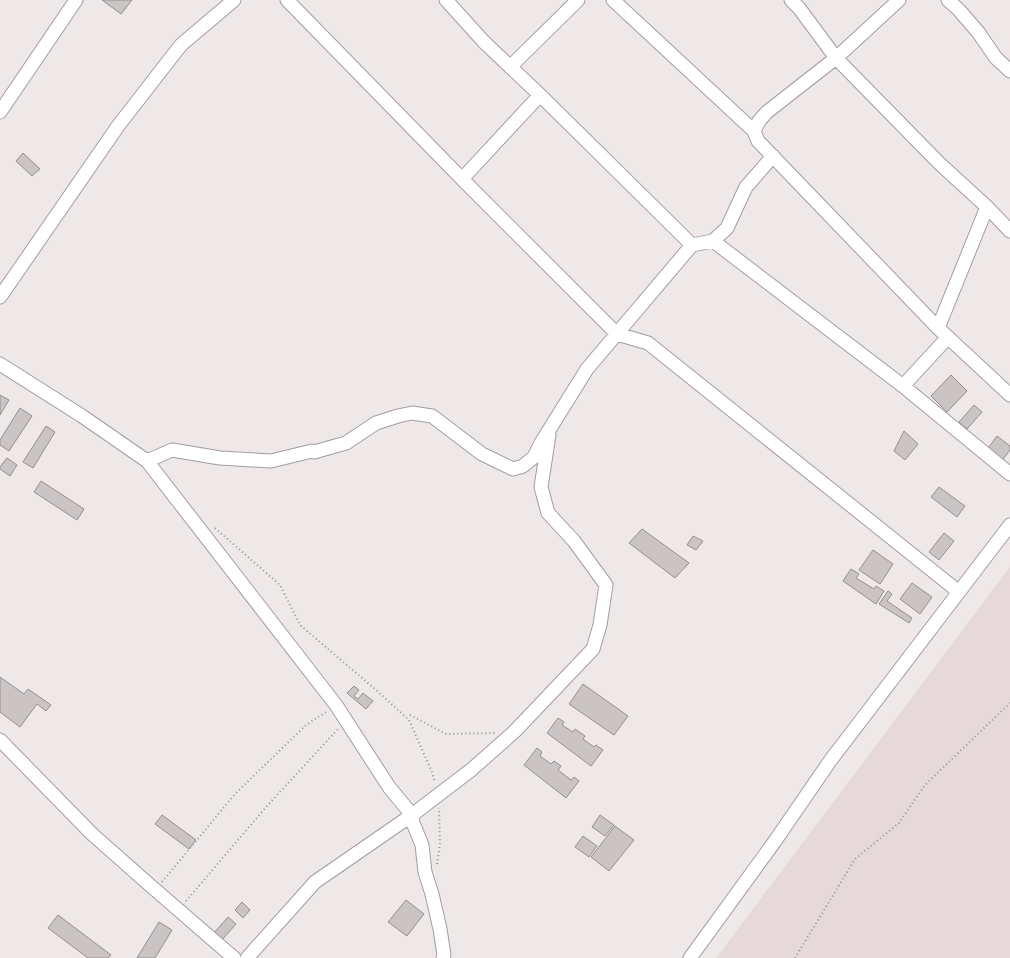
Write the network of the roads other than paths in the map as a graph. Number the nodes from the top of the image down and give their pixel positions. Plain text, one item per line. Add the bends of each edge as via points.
1 (76, 0) edge
2 (234, 0) edge
3 (287, 0) edge
4 (446, 0) edge
5 (578, 0) edge
6 (613, 0) edge
7 (792, 0) edge
8 (899, 0) edge
9 (948, 0) edge
10 (836, 58) junction
11 (510, 67) junction
12 (1010, 71) edge
13 (540, 95) junction
14 (0, 112) edge
15 (754, 131) junction
16 (773, 156) junction
17 (462, 179) junction
18 (987, 207) junction
19 (1010, 231) edge
20 (713, 240) junction
21 (692, 245) junction
22 (0, 297) edge
23 (938, 328) junction
24 (617, 334) junction
25 (948, 337) junction
26 (0, 364) edge
27 (903, 386) junction
28 (1010, 395) edge
29 (551, 427) junction
30 (147, 460) junction
31 (1010, 474) edge
32 (1010, 525) edge
33 (959, 592) junction
34 (0, 740) edge
35 (412, 815) junction
36 (234, 958) edge
37 (247, 958) edge
38 (443, 958) edge
39 (690, 958) edge

1 - 14 street
2 - 22 street via 177,50 118,126
3 - 17 street
4 - 11 street
5 - 11 street
6 - 15 street
7 - 10 street
8 - 10 street
9 - 12 street
10 - 15 street via 767,112
10 - 18 street via 939,163
11 - 13 street
13 - 17 street
13 - 21 street
15 - 16 street via 758,141
16 - 20 street via 746,187 727,228
16 - 23 street
17 - 24 street
18 - 19 street
18 - 23 street
20 - 21 street
20 - 27 street
21 - 24 street
23 - 25 street
24 - 29 street via 587,369
24 - 33 street via 648,343
25 - 27 street
25 - 28 street
26 - 30 street
27 - 31 street
29 - 30 street via 534,457 524,466 513,469 482,454 432,416 412,413 376,423 346,443 272,461 220,458 172,450
29 - 35 street via 541,487 548,513 574,541 606,585 600,625 593,649 514,732 471,770
30 - 35 street via 336,705 389,787
32 - 33 street
33 - 39 street via 830,762
34 - 36 street via 92,834
35 - 37 street via 315,882
35 - 38 street via 422,845 425,872 440,928

